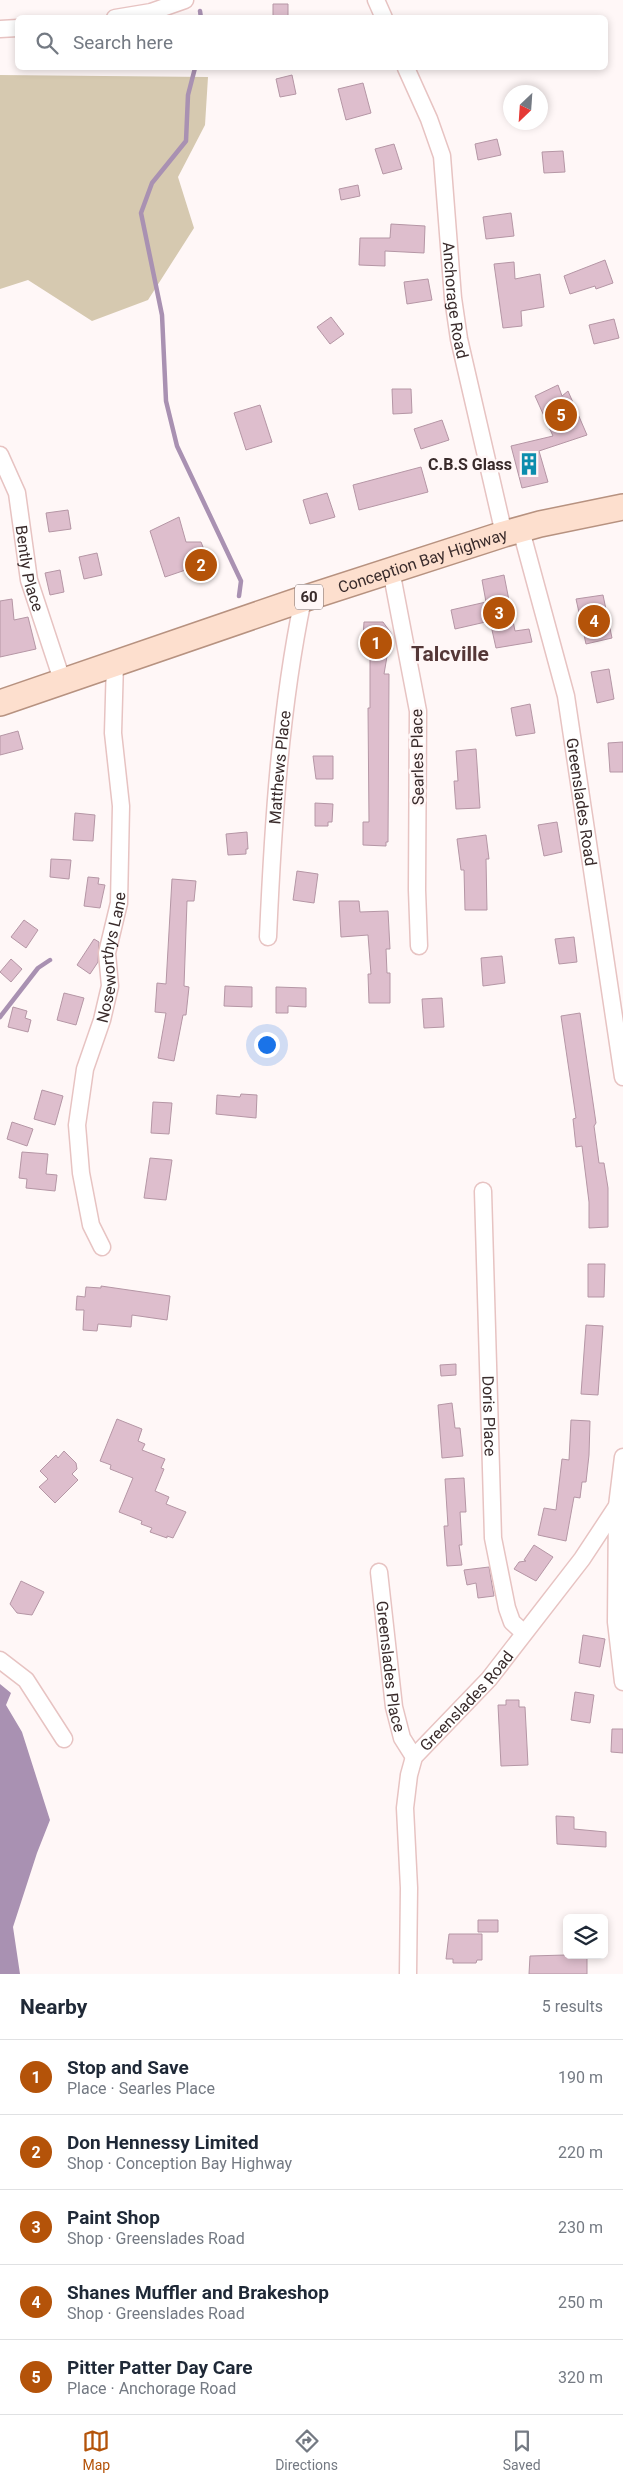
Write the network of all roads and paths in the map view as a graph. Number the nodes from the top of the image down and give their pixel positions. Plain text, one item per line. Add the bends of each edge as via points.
1 (185, 0) edge
2 (376, 0) edge
3 (133, 15) edge
4 (383, 15) edge
5 (15, 28) edge
6 (0, 29) edge
7 (407, 70) edge
8 (0, 455) edge
9 (623, 507) edge
10 (513, 532) junction
11 (391, 570) junction
12 (303, 599) junction
13 (115, 662) junction
14 (62, 680) junction
15 (0, 702) edge
16 (268, 937) dead end
17 (419, 946) dead end
18 (623, 1077) edge
19 (484, 1191) dead end
20 (102, 1247) dead end
21 (623, 1458) edge
22 (617, 1506) junction
23 (379, 1572) dead end
24 (523, 1632) junction
25 (0, 1660) edge
26 (623, 1682) edge
27 (64, 1738) dead end
28 (414, 1757) junction
29 (408, 1974) edge

1 - 3 street
2 - 4 street
5 - 6 street
7 - 10 street, Anchorage Road via 442,156 459,339
8 - 14 street, Bently Place via 17,493 29,580
9 - 10 main road, Conception Bay Highway / 60
10 - 11 main road, Conception Bay Highway / 60
10 - 18 street, Greenslades Road via 566,696
11 - 12 main road, Conception Bay Highway / 60
11 - 17 street, Searles Place via 418,711
12 - 13 main road, Conception Bay Highway / 60
12 - 16 street, Matthews Place via 293,649 275,801
13 - 14 main road, Conception Bay Highway / 60
13 - 20 street, Noseworthys Lane via 114,733 121,806 119,903 107,953 110,986 85,1070 78,1126 81,1173 91,1225
14 - 15 main road, Conception Bay Highway / 60
19 - 24 street, Doris Place via 494,1538 507,1608 512,1622
21 - 22 street, Greenslades Road
22 - 24 street, Greenslades Road via 582,1559
22 - 26 street via 616,1622
23 - 28 street, Greenslades Place via 394,1707 402,1738
24 - 28 street, Greenslades Road via 489,1679
25 - 27 street via 26,1680
28 - 29 street, Greenslades Road via 405,1808 409,1888

